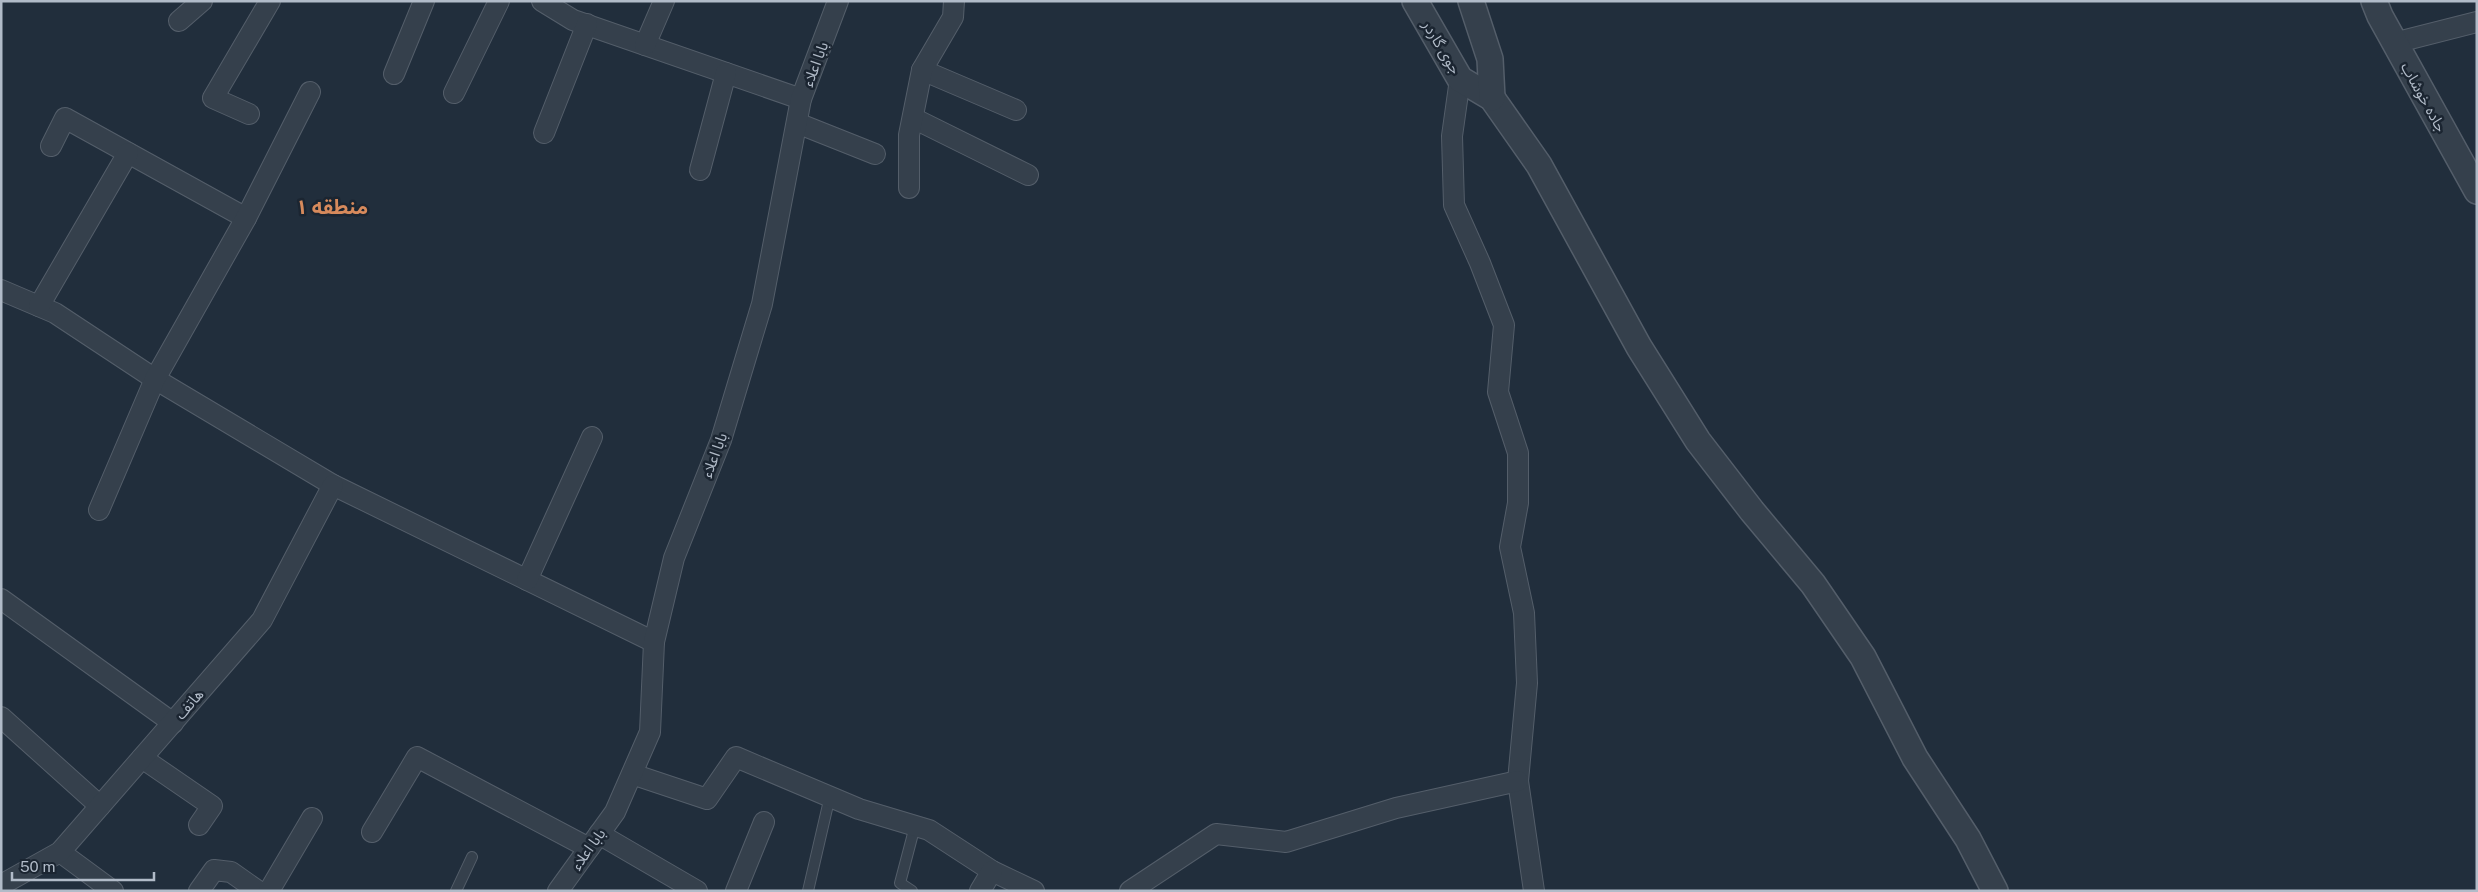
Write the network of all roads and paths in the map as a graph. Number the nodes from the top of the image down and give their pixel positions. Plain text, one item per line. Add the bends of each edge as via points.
1 (202, 1) edge
2 (270, 1) edge
3 (424, 1) edge
4 (499, 1) edge
5 (542, 1) edge
6 (664, 1) edge
7 (838, 1) edge
8 (954, 1) edge
9 (1415, 1) edge
10 (1472, 1) edge
11 (2374, 1) edge
12 (179, 21) dead end
13 (2477, 22) edge
14 (586, 24) junction
15 (2394, 42) junction
16 (645, 44) junction
17 (922, 70) junction
18 (726, 73) junction
19 (394, 74) dead end
20 (1460, 79) junction
21 (310, 92) dead end
22 (454, 93) dead end
23 (1492, 98) junction
24 (802, 99) junction
25 (1016, 110) dead end
26 (250, 114) dead end
27 (913, 118) junction
28 (796, 124) junction
29 (544, 132) dead end
30 (51, 146) dead end
31 (128, 153) junction
32 (875, 154) dead end
33 (700, 170) dead end
34 (1028, 175) dead end
35 (908, 188) dead end
36 (2477, 191) edge
37 (246, 218) junction
38 (1, 290) edge
39 (39, 306) junction
40 (155, 379) junction
41 (592, 437) dead end
42 (333, 485) junction
43 (99, 510) dead end
44 (527, 580) junction
45 (1, 599) edge
46 (654, 642) junction
47 (1, 717) edge
48 (173, 722) junction
49 (142, 758) junction
50 (632, 774) junction
51 (1518, 781) junction
52 (830, 796) junction
53 (100, 806) junction
54 (312, 818) dead end
55 (764, 822) dead end
56 (199, 825) dead end
57 (915, 826) junction
58 (372, 832) dead end
59 (594, 841) junction
60 (60, 852) junction
61 (472, 856) dead end
62 (992, 871) junction
63 (1, 885) edge
64 (561, 889) edge
65 (113, 891) edge
66 (199, 891) edge
67 (258, 891) edge
68 (269, 891) edge
69 (456, 891) edge
70 (697, 891) edge
71 (736, 891) edge
72 (808, 891) edge
73 (912, 891) edge
74 (980, 891) edge
75 (1034, 891) edge
76 (1130, 891) edge
77 (1534, 891) edge
78 (1994, 891) edge

1 - 12 street
2 - 26 street via 213,98
3 - 19 street
4 - 22 street
5 - 14 street
6 - 16 street
7 - 24 street, بابا اعلاء
8 - 17 street via 953,17
9 - 20 street, جوی گاردر
10 - 23 street via 1490,59
11 - 15 street, جاده خوشاب
13 - 15 street
14 - 16 street
14 - 29 street
15 - 36 street, جاده خوشاب
16 - 18 street
17 - 25 street
17 - 27 street
18 - 24 street
18 - 33 street
20 - 23 street, جوی گاردر
20 - 51 street via 1452,136 1454,205 1504,325 1498,392 1518,453 1518,503 1510,547 1524,613 1527,684
21 - 37 street
23 - 78 street via 1540,165 1639,347 1698,441 1813,584 1863,657 1915,758 1968,839
24 - 28 street, بابا اعلاء
27 - 34 street
27 - 35 street via 909,135
28 - 32 street
28 - 46 street, بابا اعلاء via 762,304 721,440 674,558
30 - 31 street via 64,118
31 - 37 street
31 - 39 street
37 - 40 street
38 - 39 street
39 - 40 street via 55,313
40 - 42 street
40 - 43 street
41 - 44 street
42 - 44 street
42 - 48 street, هاتف via 262,620
44 - 46 street
45 - 48 street
46 - 50 street, بابا اعلاء via 650,732
47 - 53 street
48 - 49 street, هاتف
49 - 53 street, هاتف
49 - 56 street via 212,806
50 - 52 street via 707,799 736,757
50 - 59 street, بابا اعلاء via 615,812
51 - 76 street via 1396,808 1286,842 1216,834
51 - 77 street
52 - 57 street
52 - 72 lane
53 - 60 street, هاتف
54 - 68 street
55 - 71 street
57 - 62 street via 929,830
57 - 73 lane via 900,883
58 - 59 street via 417,757
59 - 64 street, بابا اعلاء
59 - 70 street
60 - 63 street, هاتف
60 - 65 street
61 - 69 lane
62 - 74 street
62 - 75 street
66 - 67 street via 214,870 231,872

